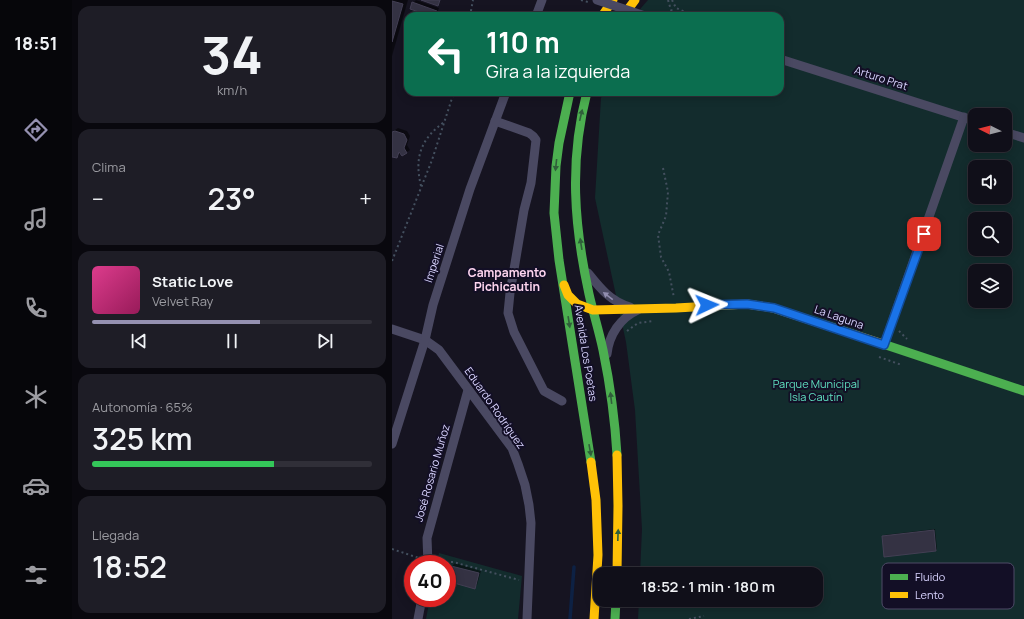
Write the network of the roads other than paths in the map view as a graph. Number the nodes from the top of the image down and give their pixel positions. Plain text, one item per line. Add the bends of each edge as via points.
1 (542, 0) edge
2 (597, 0) edge
3 (613, 0) edge
4 (635, 0) edge
5 (538, 12) edge
6 (605, 12) edge
7 (626, 12) edge
8 (633, 12) edge
9 (784, 60) edge
10 (504, 96) edge
11 (569, 96) edge
12 (586, 96) edge
13 (964, 117) junction
14 (968, 118) edge
15 (495, 121) junction
16 (1012, 134) edge
17 (1024, 138) edge
18 (584, 269) junction
19 (563, 283) junction
20 (641, 308) junction
21 (593, 310) junction
22 (392, 329) edge
23 (425, 340) junction
24 (884, 345) junction
25 (606, 366) junction
26 (468, 390) junction
27 (1024, 391) edge
28 (562, 401) dead end
29 (392, 444) edge
30 (428, 555) edge
31 (617, 567) edge
32 (420, 607) edge
33 (616, 607) edge
34 (418, 619) edge
35 (527, 619) edge
36 (594, 619) edge
37 (615, 619) edge

1 - 5 street
2 - 8 street, bridge
3 - 6 main road
4 - 7 main road
9 - 13 street, Arturo Prat
10 - 15 street, Imperial
11 -> 19 main road, Avenida Los Poetas via 558,143 554,190 556,237
18 -> 12 main road, Avenida Los Poetas via 574,180 579,123
13 - 14 street, Arturo Prat
13 - 24 street
15 - 23 street, Imperial via 470,189 433,305
15 - 28 street via 529,133 536,140 508,313 514,332 544,391
16 - 17 street
20 -> 18 street via 625,305 610,298
18 - 21 main road, Avenida Los Poetas
19 - 21 main road via 573,300
19 -> 36 main road, Avenida Los Poetas via 596,500 598,555
20 - 21 main road, La Laguna
20 - 24 main road, La Laguna via 747,304 774,308
20 - 25 street via 617,327 607,349
21 - 25 main road, Avenida Los Poetas via 598,322
22 - 23 street, Eduardo Rodríguez
23 - 26 street, Eduardo Rodríguez via 439,350
23 - 29 street, Imperial
24 - 27 main road, La Laguna
31 -> 25 main road, Avenida Los Poetas via 618,465 614,415
26 - 30 street, José Rosario Muñoz via 427,538
26 - 35 street, Eduardo Rodríguez via 512,448 525,485 531,523
32 - 34 street
33 - 37 main road

